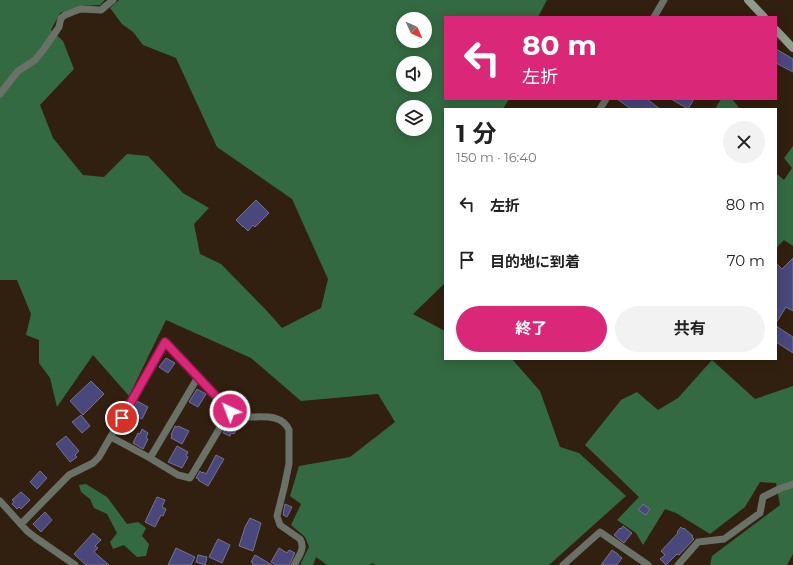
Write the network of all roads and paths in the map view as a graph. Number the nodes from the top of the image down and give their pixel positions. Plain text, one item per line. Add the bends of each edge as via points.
1 (113, 0) edge
2 (664, 0) edge
3 (748, 0) edge
4 (655, 16) edge
5 (763, 16) edge
6 (777, 31) edge
7 (793, 48) edge
8 (0, 94) edge
9 (198, 377) junction
10 (249, 417) dead end
11 (111, 437) junction
12 (150, 458) junction
13 (793, 484) edge
14 (0, 501) edge
15 (21, 524) junction
16 (75, 565) edge
17 (294, 565) edge
18 (563, 565) edge
19 (648, 565) edge
20 (678, 565) edge

1 - 8 street via 102,10 80,9 61,18 44,49 35,60 18,71
2 - 4 street
3 - 5 main road
6 - 7 main road
9 - 11 street via 165,342
9 - 12 street
9 - 12 street via 230,411 190,478 178,475
10 - 17 street via 278,418 290,430 289,464 277,516 280,525 302,542 302,549
11 - 12 street
11 - 15 street via 99,457 69,475
13 - 20 street via 763,497 760,513 724,539 698,542
14 - 15 street
15 - 16 street via 36,538
18 - 19 street via 600,532

